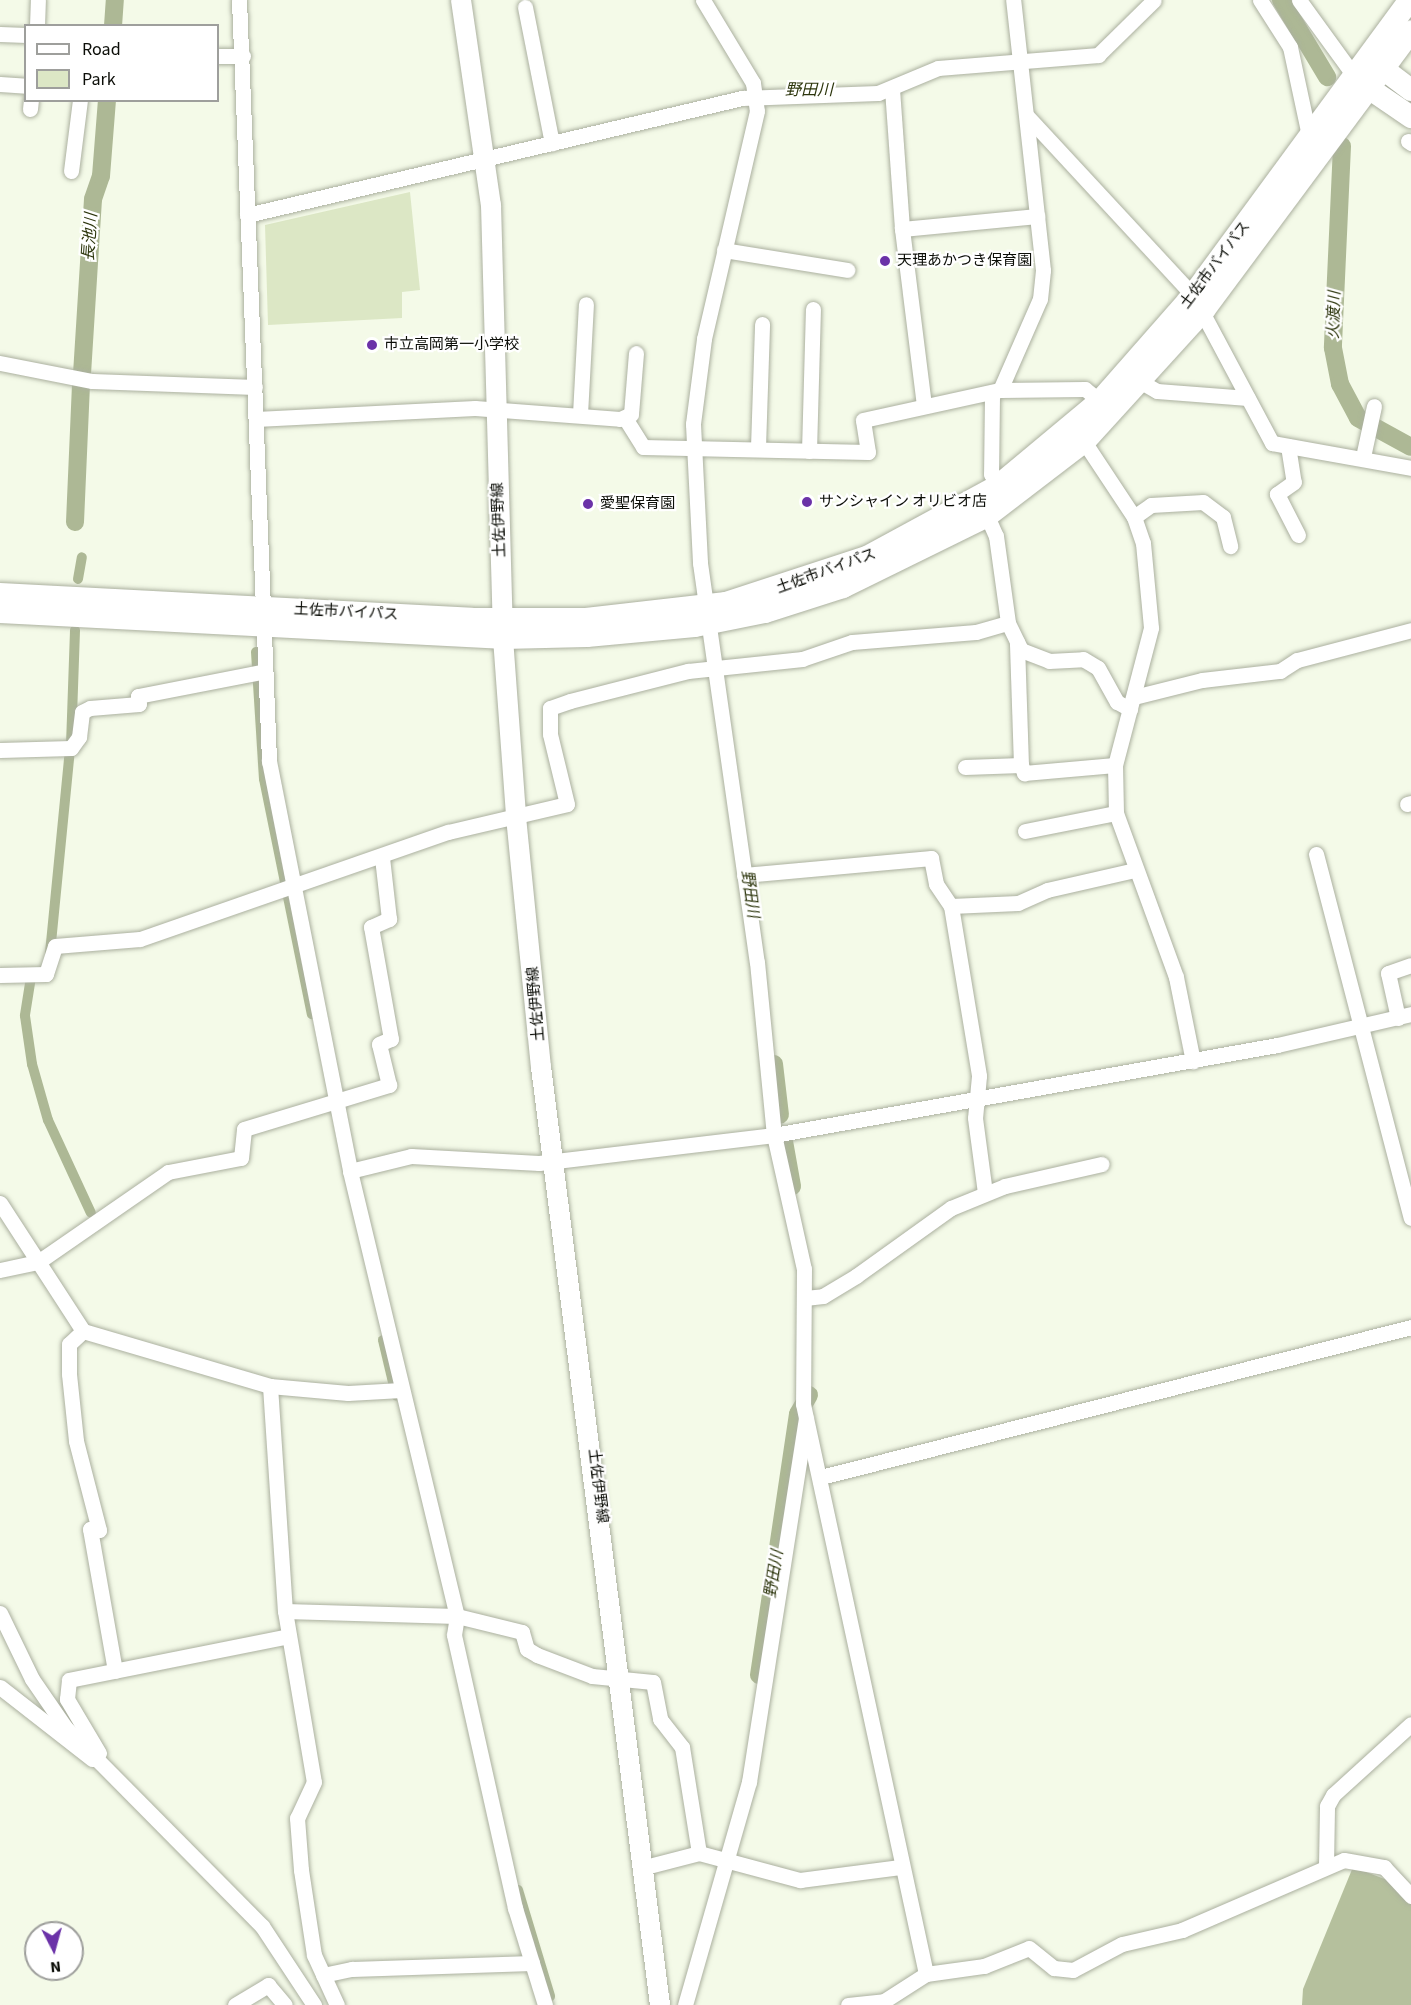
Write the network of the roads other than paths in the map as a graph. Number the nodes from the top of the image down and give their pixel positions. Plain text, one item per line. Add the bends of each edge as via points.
1 (38, 0) edge
2 (239, 0) edge
3 (461, 0) edge
4 (703, 0) edge
5 (1013, 0) edge
6 (1154, 0) edge
7 (1260, 0) edge
8 (1299, 0) edge
9 (1410, 0) edge
10 (525, 7) dead end
11 (37, 24) edge
12 (1411, 31) edge
13 (0, 34) edge
14 (24, 35) edge
15 (219, 56) edge
16 (238, 56) junction
17 (1019, 57) junction
18 (1384, 69) junction
19 (1358, 81) junction
20 (0, 84) edge
21 (24, 86) edge
22 (892, 89) junction
23 (1411, 90) edge
24 (762, 95) junction
25 (80, 102) edge
26 (1027, 116) junction
27 (1411, 117) edge
28 (552, 142) junction
29 (1316, 144) junction
30 (485, 158) junction
31 (71, 171) dead end
32 (247, 215) junction
33 (1037, 216) junction
34 (902, 229) junction
35 (729, 251) junction
36 (847, 270) dead end
37 (1199, 303) junction
38 (586, 304) dead end
39 (813, 309) dead end
40 (762, 324) dead end
41 (636, 353) dead end
42 (0, 363) edge
43 (1143, 383) junction
44 (255, 387) junction
45 (996, 393) junction
46 (1248, 398) junction
47 (1100, 401) junction
48 (924, 405) junction
49 (1374, 406) dead end
50 (496, 410) junction
51 (580, 414) junction
52 (625, 418) junction
53 (256, 419) junction
54 (1079, 434) junction
55 (1288, 446) junction
56 (692, 447) junction
57 (758, 447) junction
58 (809, 451) junction
59 (1364, 457) junction
60 (1411, 468) edge
61 (998, 486) junction
62 (987, 516) junction
63 (1134, 517) junction
64 (1298, 535) dead end
65 (1230, 546) dead end
66 (0, 594) edge
67 (0, 612) edge
68 (709, 615) junction
69 (262, 616) junction
70 (1008, 623) junction
71 (502, 629) junction
72 (1411, 630) edge
73 (1017, 642) junction
74 (715, 669) junction
75 (258, 672) junction
76 (1132, 703) junction
77 (0, 750) edge
78 (1021, 765) junction
79 (1115, 765) junction
80 (965, 767) dead end
81 (1116, 813) junction
82 (516, 817) junction
83 (1025, 831) dead end
84 (1316, 854) dead end
85 (382, 858) junction
86 (1135, 870) junction
87 (746, 875) junction
88 (286, 887) junction
89 (951, 906) junction
90 (1411, 965) edge
91 (0, 975) edge
92 (1405, 1016) edge
93 (1360, 1027) junction
94 (1193, 1061) junction
95 (978, 1099) junction
96 (333, 1102) junction
97 (774, 1135) junction
98 (1404, 1151) edge
99 (557, 1161) junction
100 (1102, 1164) dead end
101 (350, 1171) junction
102 (985, 1193) junction
103 (0, 1203) edge
104 (1411, 1218) edge
105 (38, 1262) junction
106 (0, 1270) edge
107 (810, 1298) junction
108 (1411, 1327) edge
109 (83, 1331) junction
110 (270, 1386) junction
111 (396, 1390) junction
112 (804, 1412) junction
113 (821, 1476) junction
114 (285, 1611) junction
115 (0, 1613) edge
116 (457, 1616) junction
117 (288, 1636) junction
118 (115, 1671) junction
119 (622, 1680) junction
120 (0, 1688) edge
121 (1411, 1725) edge
122 (101, 1762) junction
123 (699, 1853) junction
124 (724, 1861) junction
125 (1326, 1865) junction
126 (645, 1868) junction
127 (900, 1868) junction
128 (1411, 1896) edge
129 (532, 1963) junction
130 (926, 1974) junction
131 (323, 1975) junction
132 (235, 2005) edge
133 (285, 2005) edge
134 (314, 2005) edge
135 (337, 2005) edge
136 (545, 2005) edge
137 (660, 2005) edge
138 (685, 2005) edge
139 (848, 2005) edge

1 - 11 street
2 - 16 street
3 - 30 main road, 土佐伊野線
4 - 24 street
5 - 17 street
6 - 17 street via 1098,55
7 - 29 street via 1290,47
8 - 19 street
9 - 19 highway, 土佐市バイパス
10 - 28 street
12 - 18 highway, 土佐市バイパス
13 - 14 street
15 - 16 street
16 - 32 street
17 - 22 street via 960,61
17 - 26 street
18 - 19 highway, 土佐市バイパス
18 - 23 highway
19 - 27 highway
19 - 29 highway, 土佐市バイパス
19 - 29 highway, 土佐市バイパス via 1354,111
20 - 21 street
22 - 24 street
22 - 34 street
24 - 28 street
24 - 35 street
25 - 31 street
26 - 33 street
26 - 37 street
28 - 30 street
29 - 37 highway, 土佐市バイパス
30 - 32 street
30 - 50 main road, 土佐伊野線
32 - 44 street
33 - 34 street
33 - 45 street via 1040,299
34 - 48 street
35 - 36 street
35 - 56 street via 704,339
37 - 43 highway, 土佐市バイパス
37 - 46 street
37 - 47 highway, 土佐市バイパス
38 - 51 street
39 - 58 street
40 - 57 street
41 - 52 street via 631,414
42 - 44 street via 92,381
43 - 46 street via 1157,391
43 - 54 highway, 土佐市バイパス
44 - 53 street
45 - 47 street via 1085,389
45 - 48 street
45 - 61 street via 992,474
46 - 55 street via 1266,436
47 - 54 highway, 土佐市バイパス
48 - 58 street via 862,420 868,452
49 - 59 street
50 - 51 street
50 - 53 street
50 - 71 main road, 土佐伊野線
51 - 52 street
52 - 56 street via 643,447
53 - 69 street
54 - 61 highway, 土佐市バイパス
54 - 62 highway, 土佐市バイパス
54 - 63 street
55 - 59 street
55 - 64 street via 1294,482 1277,494
56 - 57 street
56 - 68 street
57 - 58 street
59 - 60 street
61 - 68 highway, 土佐市バイパス via 867,557
62 - 68 highway, 土佐市バイパス via 843,587
62 - 70 street via 996,536
63 - 65 street via 1151,505 1203,502 1223,517
63 - 76 street via 1143,543 1151,628
66 - 69 highway, 土佐市バイパス
67 - 69 highway, 土佐市バイパス
68 - 71 highway, 土佐市バイパス via 637,616
68 - 74 street
69 - 71 highway, 土佐市バイパス
69 - 75 street
70 - 73 street
70 - 74 street via 938,637 852,642 802,658
71 - 82 main road, 土佐伊野線
72 - 76 street via 1297,660 1280,671 1202,680
73 - 76 street via 1034,657 1083,659 1098,668 1117,702
73 - 78 street
74 - 82 street via 550,708 550,734 567,804
74 - 87 street
75 - 77 street via 138,696 139,704 90,708 82,712 80,737 71,748
75 - 88 street
76 - 79 street
78 - 79 street via 1024,773
78 - 80 street
79 - 81 street
81 - 83 street
81 - 86 street
82 - 85 street via 448,832
82 - 99 main road, 土佐伊野線
84 - 93 street
85 - 88 street
85 - 96 street via 389,919 371,927 391,1039 379,1044 390,1084
86 - 89 street via 1047,890 1018,903
86 - 94 street via 1176,977
87 - 89 street via 931,858 936,884
87 - 97 street
88 - 91 street via 140,939 55,946 46,974
88 - 96 street
89 - 95 street
90 - 92 street via 1388,973
92 - 93 street
93 - 94 street
93 - 98 street via 1376,1095
94 - 95 street
95 - 97 street
95 - 102 street
96 - 101 street
96 - 105 street via 244,1129 241,1158 168,1172
97 - 99 street
97 - 107 street
98 - 104 street
99 - 101 street via 411,1156
99 - 119 main road, 土佐伊野線
100 - 102 street
101 - 111 street
102 - 107 street via 913,1231 856,1276
103 - 105 street
105 - 106 street
105 - 109 street
107 - 112 street
108 - 113 street
109 - 110 street
109 - 118 street via 69,1344 69,1374 76,1441 99,1530 90,1529
110 - 111 street
110 - 114 street
111 - 116 street
112 - 113 street
112 - 124 street via 748,1782
113 - 127 street
114 - 116 street
114 - 117 street
115 - 122 street via 32,1679 65,1726
116 - 119 street via 522,1632 527,1649 537,1655 592,1676
116 - 129 street via 454,1635 471,1714
117 - 118 street
117 - 131 street via 314,1782 297,1818 301,1870 310,1940
118 - 122 street via 69,1680 64,1688
119 - 123 street via 656,1684 660,1719 682,1747
119 - 126 main road, 土佐伊野線
120 - 122 street via 81,1755
121 - 125 street via 1333,1795 1327,1806
122 - 134 street via 262,1926
123 - 124 street
123 - 126 street
124 - 127 street via 810,1881
124 - 138 street
125 - 128 street via 1360,1860 1384,1867
125 - 130 street via 1182,1930 1122,1944 1073,1970 1054,1968 1029,1948 984,1966
126 - 137 main road, 土佐伊野線
127 - 130 street
129 - 131 street via 352,1969
129 - 136 street
130 - 139 street via 884,2001
131 - 135 street
132 - 133 street via 268,1985

